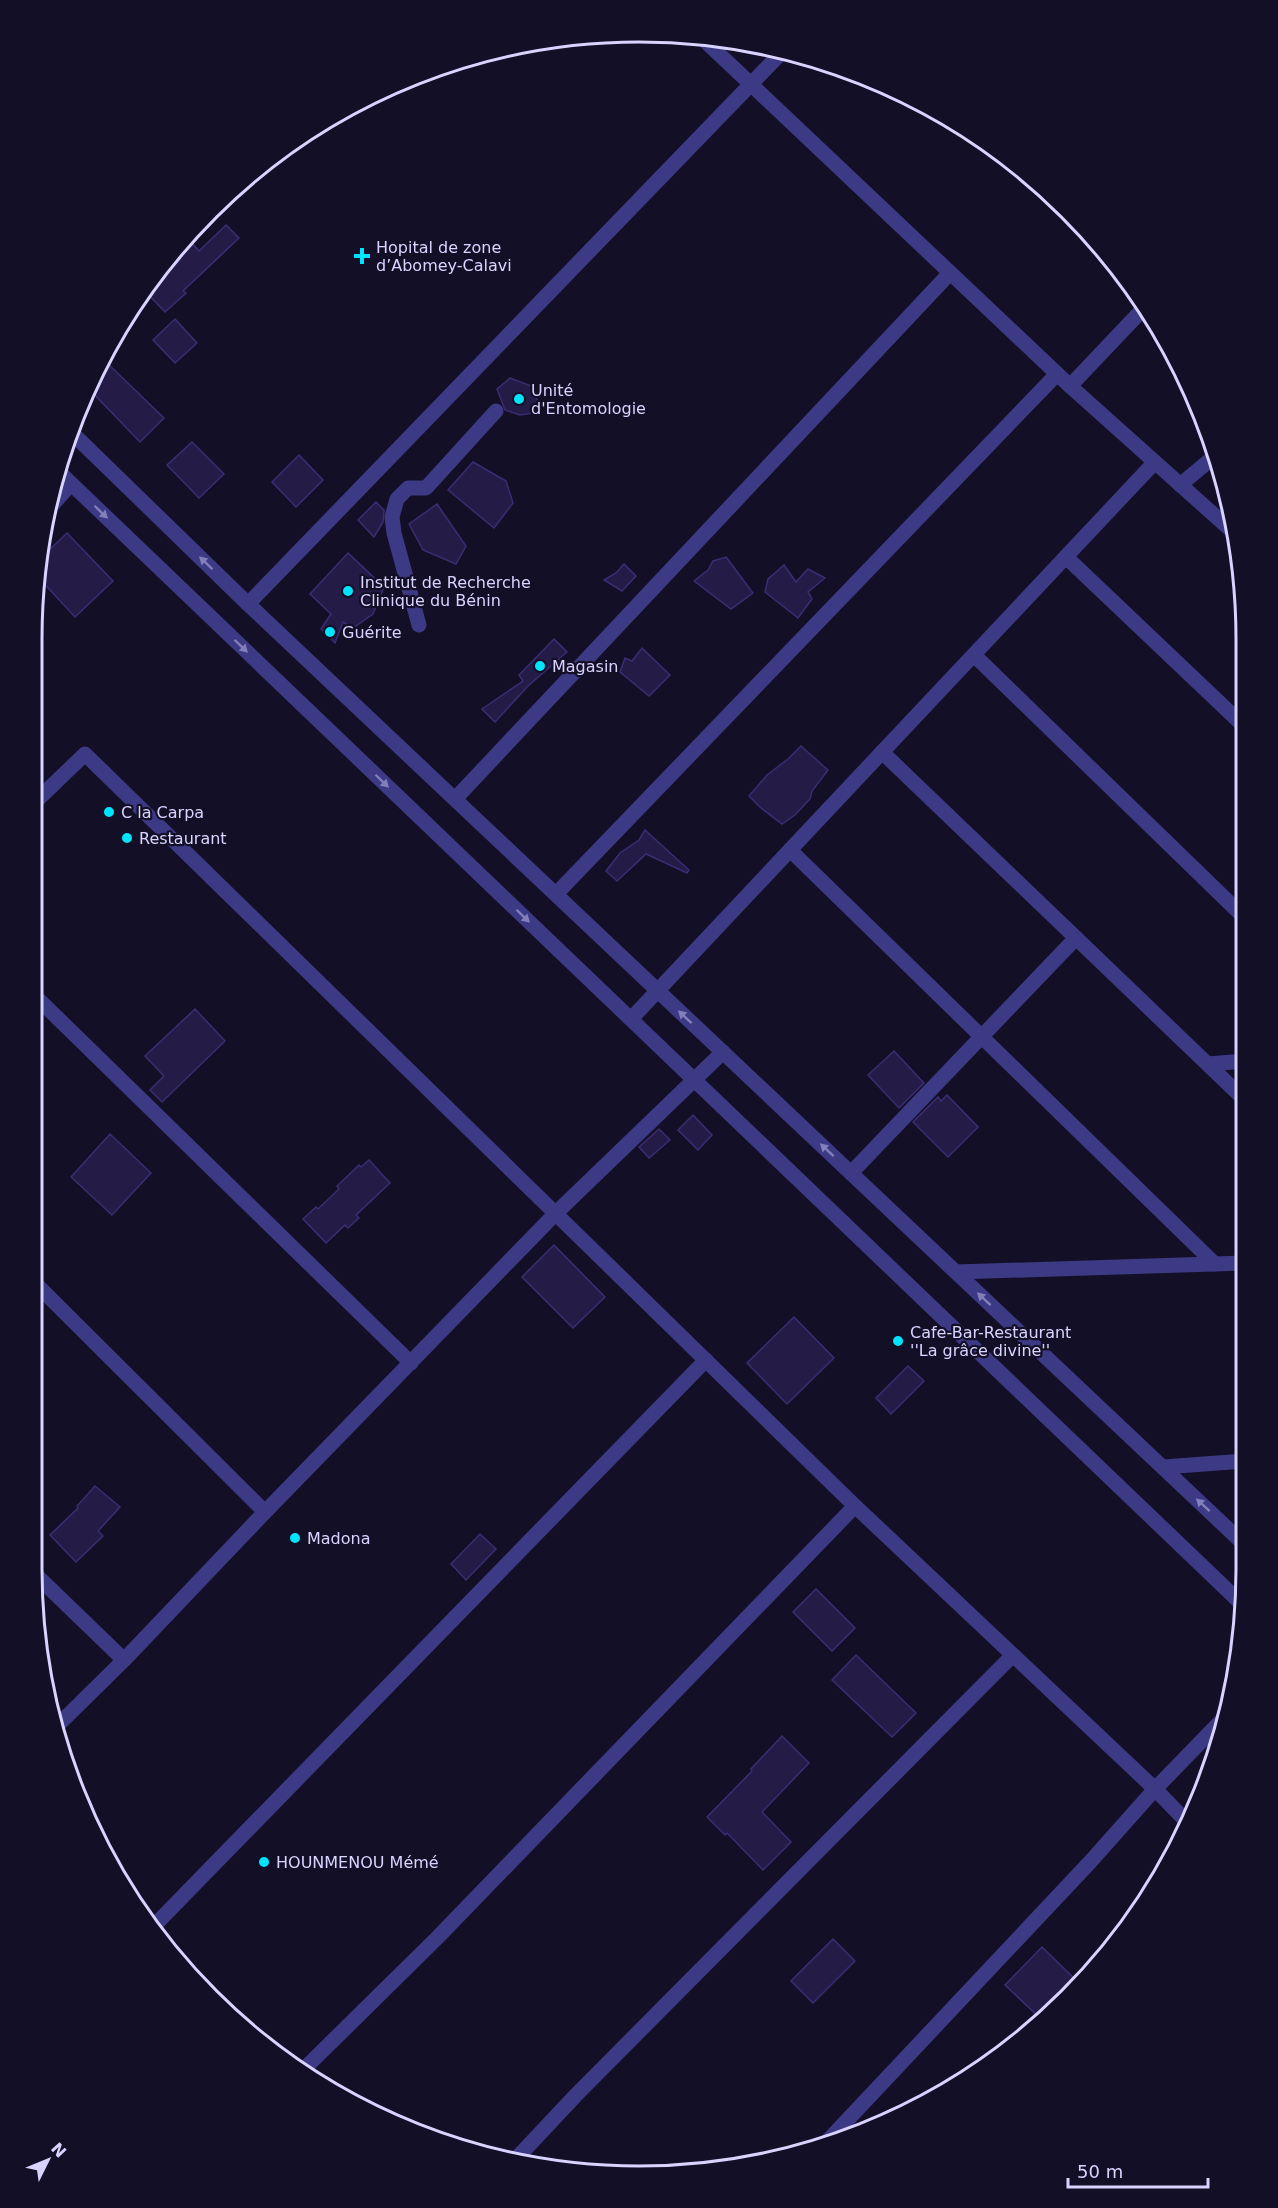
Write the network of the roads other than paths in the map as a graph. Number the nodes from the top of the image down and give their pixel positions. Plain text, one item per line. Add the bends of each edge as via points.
1 (711, 46) edge
2 (776, 58) edge
3 (751, 84) junction
4 (950, 273) junction
5 (1139, 313) edge
6 (1057, 374) junction
7 (1070, 386) junction
8 (496, 411) dead end
9 (77, 437) edge
10 (1208, 461) edge
11 (1154, 463) junction
12 (64, 477) edge
13 (71, 484) junction
14 (1180, 485) junction
15 (59, 497) edge
16 (1225, 525) edge
17 (1066, 557) junction
18 (248, 604) junction
19 (419, 625) dead end
20 (974, 655) junction
21 (1236, 718) edge
22 (882, 752) junction
23 (42, 795) edge
24 (455, 799) junction
25 (790, 850) junction
26 (556, 894) junction
27 (1236, 909) edge
28 (1076, 938) junction
29 (658, 990) junction
30 (42, 1003) edge
31 (631, 1019) junction
32 (983, 1036) junction
33 (723, 1052) junction
34 (1236, 1062) edge
35 (1208, 1064) junction
36 (694, 1080) junction
37 (1236, 1091) edge
38 (851, 1173) junction
39 (556, 1213) junction
40 (1236, 1263) edge
41 (1215, 1264) junction
42 (956, 1272) junction
43 (42, 1290) edge
44 (706, 1360) junction
45 (411, 1364) junction
46 (1236, 1462) edge
47 (1163, 1467) junction
48 (855, 1506) junction
49 (265, 1512) junction
50 (1236, 1536) edge
51 (42, 1581) edge
52 (1235, 1598) edge
53 (1012, 1656) junction
54 (124, 1660) junction
55 (61, 1722) edge
56 (1215, 1727) edge
57 (1155, 1789) junction
58 (1182, 1817) edge
59 (158, 1922) edge
60 (308, 2065) edge
61 (836, 2132) edge
62 (520, 2154) edge

1 - 3 street
2 - 3 street
3 - 4 street
3 - 18 street
4 - 6 street
4 - 24 street
5 - 7 street
6 - 7 street
6 - 26 street
7 - 11 street
8 - 19 street via 426,488 408,488 397,499 392,517 394,533
18 -> 9 street
10 - 14 street
11 - 14 street
11 - 17 street
12 - 13 street
13 - 15 street
13 -> 31 street
14 - 16 street
17 - 20 street
17 - 21 street
18 - 24 street
20 - 22 street
20 - 27 street
22 - 25 street
22 - 28 street
23 - 39 street via 85,754
24 - 26 street
25 - 29 street
25 - 32 street
26 - 29 street
28 - 32 street
28 - 35 street
29 - 31 street
33 -> 29 street
30 - 45 street
31 - 36 street
32 - 38 street
32 - 41 street
33 - 36 street
38 -> 33 street
34 - 35 street
35 - 37 street
36 - 39 street
36 - 52 street
38 - 42 street
39 - 44 street
39 - 45 street
40 - 41 street
41 - 42 street
47 -> 42 street
43 - 49 street
44 - 48 street
44 - 59 street
45 - 49 street
46 - 47 street
50 -> 47 street
48 - 53 street
48 - 60 street via 445,1930
49 - 54 street
51 - 54 street
53 - 57 street
53 - 62 street
54 - 55 street
56 - 57 street
57 - 58 street
57 - 61 street

